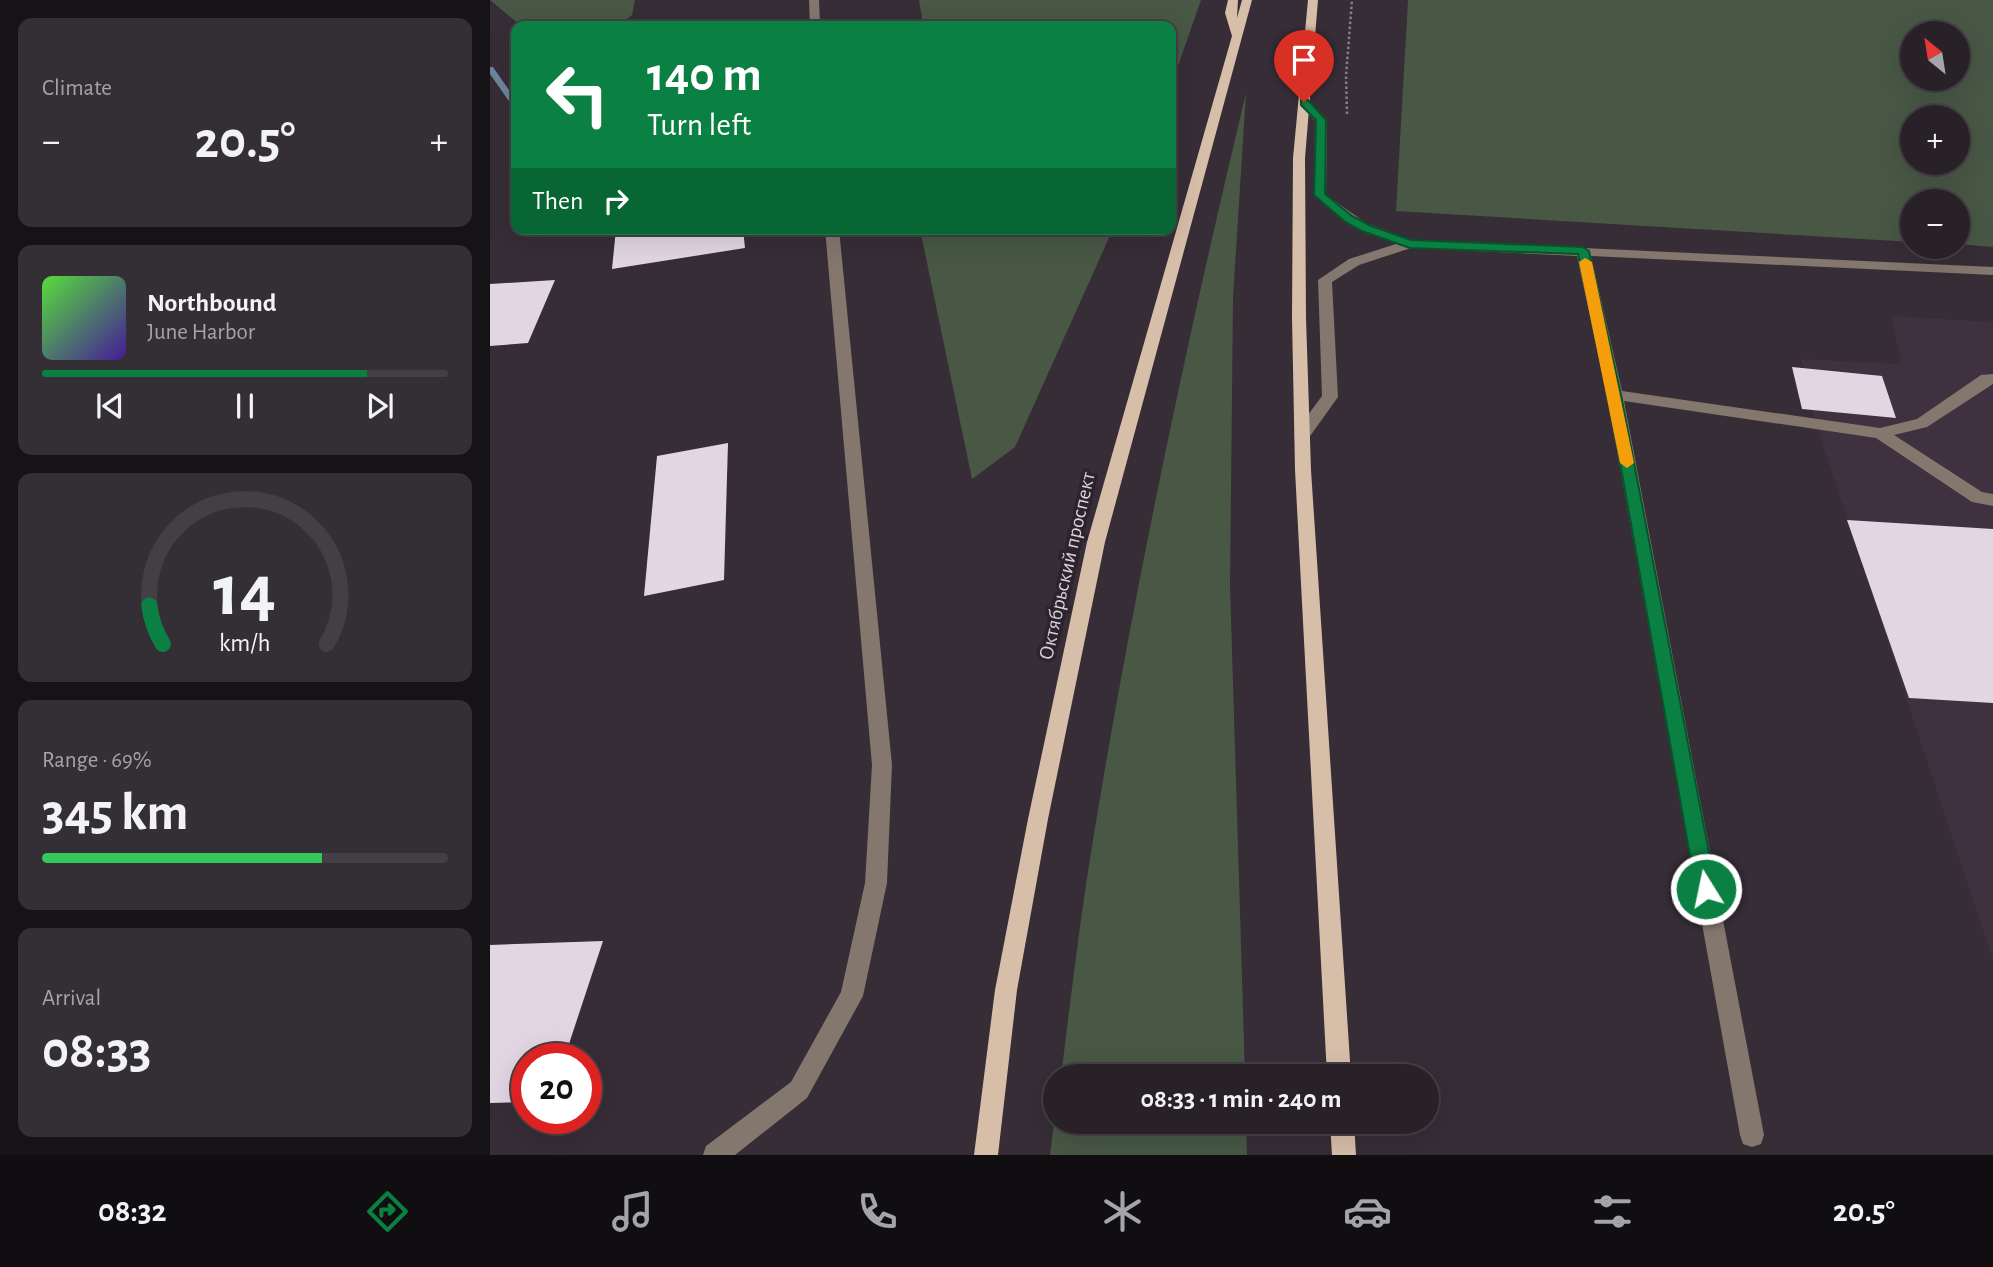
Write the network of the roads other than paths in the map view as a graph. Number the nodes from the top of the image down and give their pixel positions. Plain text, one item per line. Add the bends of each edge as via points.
1 (814, 0) edge
2 (1233, 0) edge
3 (1247, 0) edge
4 (1313, 0) edge
5 (815, 21) edge
6 (1238, 41) junction
7 (1304, 102) junction
8 (833, 235) edge
9 (1410, 244) junction
10 (1583, 251) junction
11 (1993, 271) edge
12 (1993, 379) edge
13 (1615, 395) junction
14 (1880, 433) junction
15 (1302, 435) junction
16 (1993, 500) edge
17 (1338, 1064) edge
18 (1343, 1134) edge
19 (1752, 1136) dead end
20 (715, 1155) edge
21 (986, 1155) edge
22 (1345, 1155) edge

1 - 5 street
2 - 6 main road via 1230,13
3 - 6 main road, Октябрьский проспект
4 - 7 main road
6 - 21 main road, Октябрьский проспект via 1096,542 1006,990
7 - 9 street via 1321,120 1320,195 1357,224
7 - 15 main road via 1299,158
8 - 20 street via 882,765 876,883 852,996 799,1090
9 - 10 street
9 - 15 street via 1354,262 1325,280 1330,397
10 - 11 street
10 - 13 street
12 - 14 street via 1986,379 1922,423
13 - 14 street
13 - 19 street
14 - 16 street via 1978,498
15 - 17 main road
18 - 22 main road

